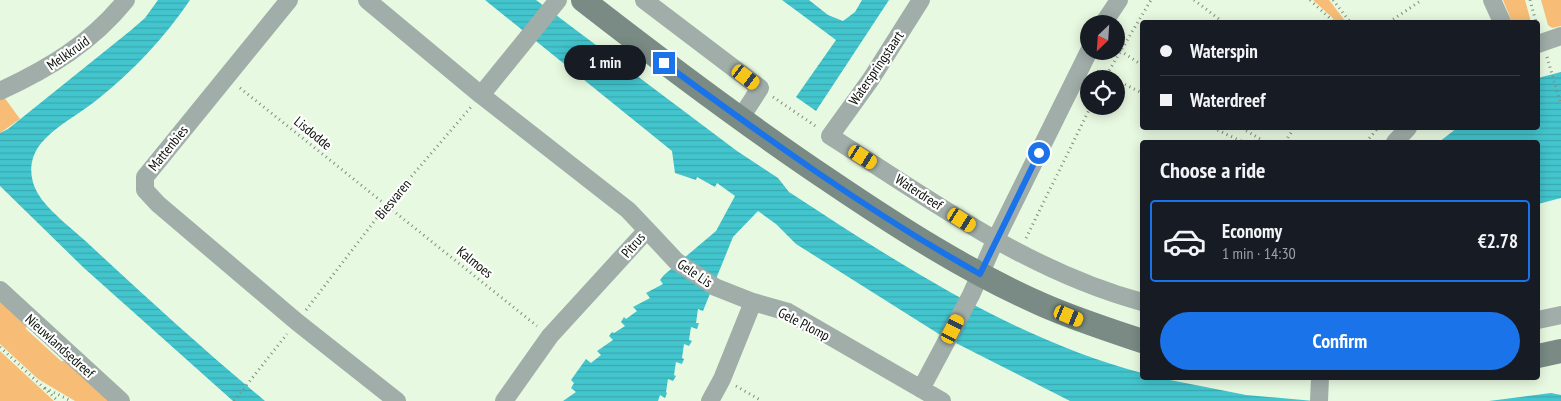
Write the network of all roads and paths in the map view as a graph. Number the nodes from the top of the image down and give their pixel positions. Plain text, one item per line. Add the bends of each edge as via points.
1 (126, 0) edge
2 (289, 0) edge
3 (367, 0) edge
4 (583, 0) edge
5 (644, 0) edge
6 (921, 0) edge
7 (1119, 0) edge
8 (1151, 0) edge
9 (1194, 0) edge
10 (1310, 0) edge
11 (1333, 0) edge
12 (1422, 0) edge
13 (1492, 0) edge
14 (1530, 0) edge
15 (555, 3) edge
16 (1109, 15) edge
17 (1220, 20) edge
18 (1332, 20) edge
19 (1348, 20) edge
20 (1392, 20) edge
21 (1501, 20) edge
22 (1535, 20) edge
23 (1561, 36) edge
24 (1125, 39) edge
25 (1540, 43) edge
26 (1125, 54) edge
27 (1085, 60) edge
28 (1140, 64) edge
29 (1550, 68) dead end
30 (226, 77) junction
31 (1125, 84) edge
32 (760, 88) junction
33 (0, 91) edge
34 (1140, 92) edge
35 (482, 95) junction
36 (1561, 104) edge
37 (1087, 115) edge
38 (740, 118) junction
39 (1216, 130) edge
40 (1245, 130) edge
41 (1376, 130) edge
42 (1406, 130) edge
43 (830, 136) junction
44 (1239, 140) edge
45 (1262, 140) edge
46 (1368, 140) edge
47 (1397, 140) edge
48 (386, 206) junction
49 (647, 230) junction
50 (995, 241) junction
51 (1019, 253) junction
52 (980, 274) junction
53 (0, 290) edge
54 (1140, 301) edge
55 (753, 302) junction
56 (1561, 315) edge
57 (1540, 320) edge
58 (297, 322) junction
59 (550, 336) junction
60 (1140, 340) edge
61 (0, 347) edge
62 (1561, 351) edge
63 (1540, 356) edge
64 (722, 379) junction
65 (1320, 380) edge
66 (43, 387) junction
67 (921, 389) junction
68 (1319, 399) edge
69 (58, 401) edge
70 (71, 401) edge
71 (121, 401) edge
72 (234, 401) edge
73 (397, 401) edge
74 (504, 401) edge
75 (710, 401) edge
76 (762, 401) edge
77 (942, 401) edge

1 - 33 street, Melkkruid via 76,50 38,74
2 - 30 street, Mattenbies
3 - 35 street
4 - 38 street
5 - 32 street
6 - 43 street, Waterspringstaart
7 - 16 street
8 - 24 path
9 - 17 path
10 - 18 path
11 - 19 path
12 - 20 path
13 - 21 street
14 - 22 path
15 - 35 street
23 - 25 street
26 - 28 path
27 - 50 street
29 - 36 path
30 - 48 path, Lisdodde
30 - 58 street, Mattenbies via 145,177 145,190
31 - 34 path
32 - 38 street
32 - 43 path
35 - 48 path, Biesvaren
35 - 49 street, Pitrus via 628,210
37 - 51 path
38 - 52 street via 878,214
39 - 44 path
40 - 45 path
41 - 46 path
42 - 47 street
43 - 50 street, Waterdreef
48 - 58 path, Biesvaren
48 - 59 path, Kalmoes
49 - 55 street, Gele Lis via 676,261 716,287
49 - 59 street, Pitrus
50 - 51 street, Waterdreef
50 - 52 street
51 - 54 street, Waterdreef
52 - 60 street via 1082,322
52 - 67 street
53 - 71 street, Nieuwlandsedreef
55 - 64 street
55 - 67 street, Gele Plomp via 788,312
56 - 57 street
58 - 72 path, Biesvaren
58 - 73 street
59 - 74 street, Pitrus
61 - 66 path
62 - 63 street
64 - 75 street
64 - 76 path
65 - 68 street
66 - 69 path
66 - 70 path
67 - 77 street, Gele Plomp

